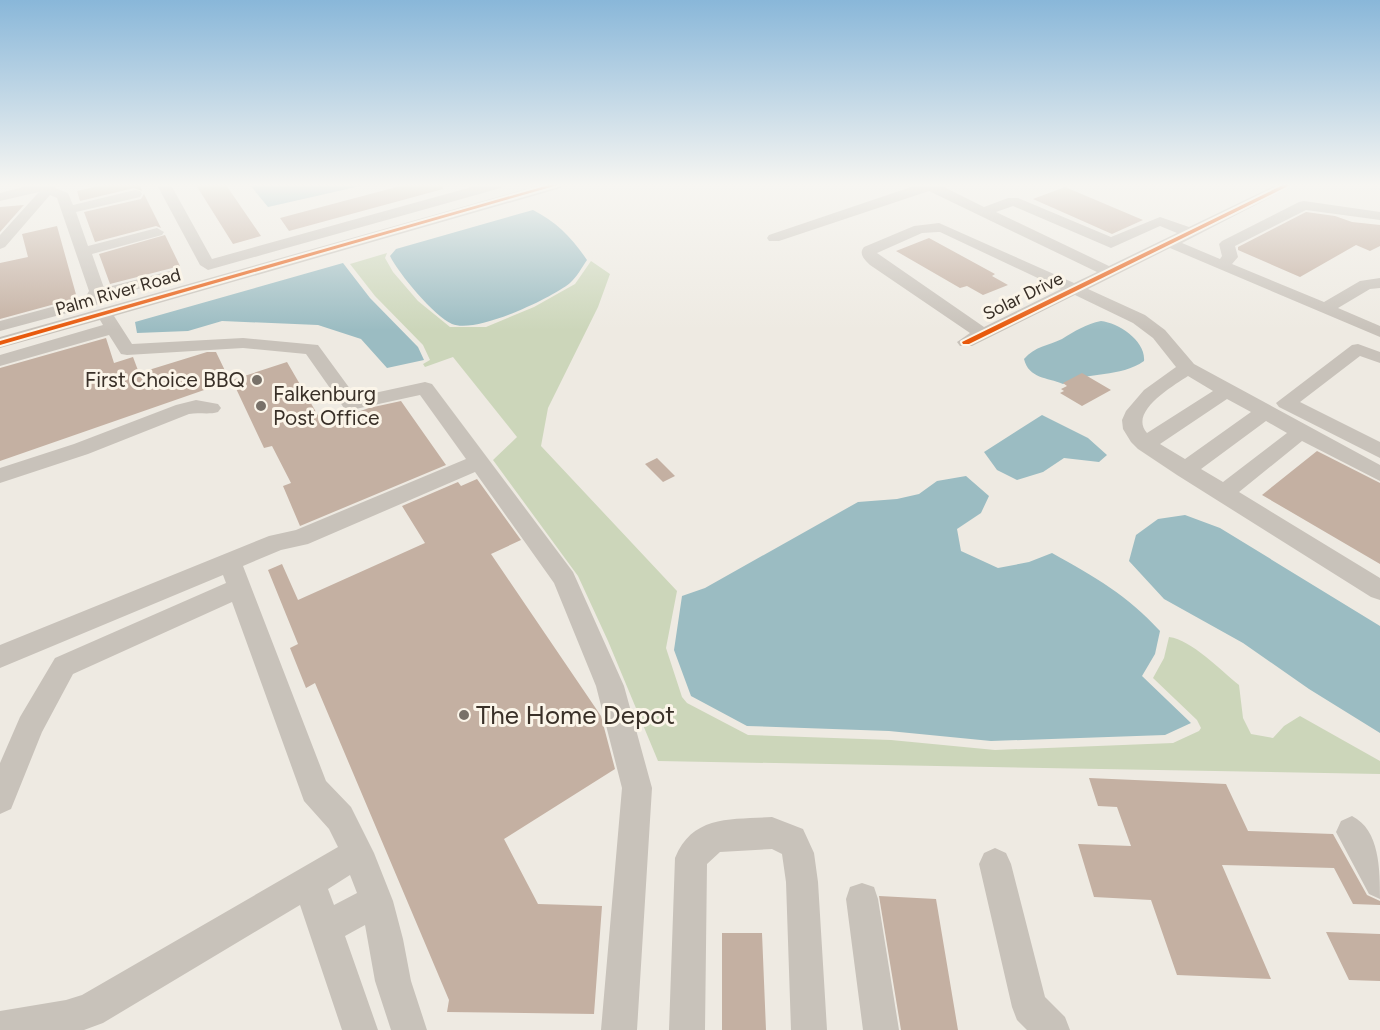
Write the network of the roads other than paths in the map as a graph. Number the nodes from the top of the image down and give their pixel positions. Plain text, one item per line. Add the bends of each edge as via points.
1 (10, 233) edge
2 (76, 233) edge
3 (153, 233) edge
4 (190, 233) edge
5 (323, 233) edge
6 (385, 233) edge
7 (789, 233) edge
8 (909, 233) edge
9 (952, 233) edge
10 (1027, 233) edge
11 (1088, 233) edge
12 (1133, 233) edge
13 (1190, 233) edge
14 (1249, 233) edge
15 (774, 238) dead end
16 (1170, 243) junction
17 (0, 244) edge
18 (82, 252) junction
19 (1223, 265) junction
20 (1109, 272) junction
21 (174, 275) dead end
22 (1378, 281) edge
23 (1076, 289) junction
24 (1325, 309) junction
25 (104, 312) junction
26 (0, 326) edge
27 (1380, 332) edge
28 (983, 334) junction
29 (966, 342) dead end
30 (0, 343) edge
31 (1380, 358) edge
32 (0, 361) edge
33 (1187, 368) junction
34 (1226, 391) junction
35 (211, 408) dead end
36 (1264, 412) junction
37 (1301, 432) junction
38 (1145, 444) junction
39 (1380, 451) edge
40 (479, 462) junction
41 (1185, 470) junction
42 (1380, 474) edge
43 (0, 476) edge
44 (1223, 493) junction
45 (235, 575) junction
46 (1380, 590) edge
47 (0, 657) edge
48 (0, 799) edge
49 (1352, 832) dead end
50 (358, 853) junction
51 (995, 864) dead end
52 (309, 882) junction
53 (1380, 883) edge
54 (862, 900) dead end
55 (376, 901) junction
56 (325, 928) junction
57 (2, 1029) edge
58 (360, 1030) edge
59 (409, 1030) edge
60 (618, 1030) edge
61 (687, 1030) edge
62 (809, 1030) edge
63 (881, 1030) edge
64 (1052, 1030) edge

1 - 17 street
2 - 18 street
3 - 18 street
4 - 5 street via 208,265
6 - 25 street, Palm River Road
7 - 15 street
8 - 28 street via 869,250 869,254
9 - 23 street
10 - 20 street
11 - 12 street via 1111,243
13 - 16 street, Solar Drive
14 - 19 street via 1227,244 1230,256
16 - 19 street
16 - 20 street, Solar Drive
18 - 25 street
19 - 24 street
20 - 23 street, Solar Drive
21 - 25 street
22 - 24 street
23 - 28 street, Solar Drive
23 - 33 street via 1139,319 1159,334
24 - 27 street
25 - 26 street via 91,301
25 - 30 street, Palm River Road
25 - 32 street
25 - 40 street via 127,350 243,343 312,349 351,404 425,388
28 - 29 street, Solar Drive
31 - 39 street via 1358,349 1286,403
33 - 34 street
33 - 38 street via 1134,411 1134,432
34 - 36 street
34 - 38 street
35 - 43 street via 183,409
36 - 37 street
36 - 41 street
37 - 42 street
37 - 44 street
38 - 41 street
40 - 45 street via 300,538 277,542
40 - 60 street via 564,579 610,686 637,788
41 - 44 street
44 - 46 street
45 - 47 street
45 - 48 street via 64,666 30,726
45 - 50 street via 315,791 340,818
49 - 53 street
50 - 52 street
50 - 55 street
51 - 64 street via 1030,1007
52 - 56 street
52 - 57 street via 90,1010
54 - 63 street
55 - 56 street
55 - 59 street via 393,981
56 - 58 street
61 - 62 street via 691,858 708,839 772,833 792,840 798,853

